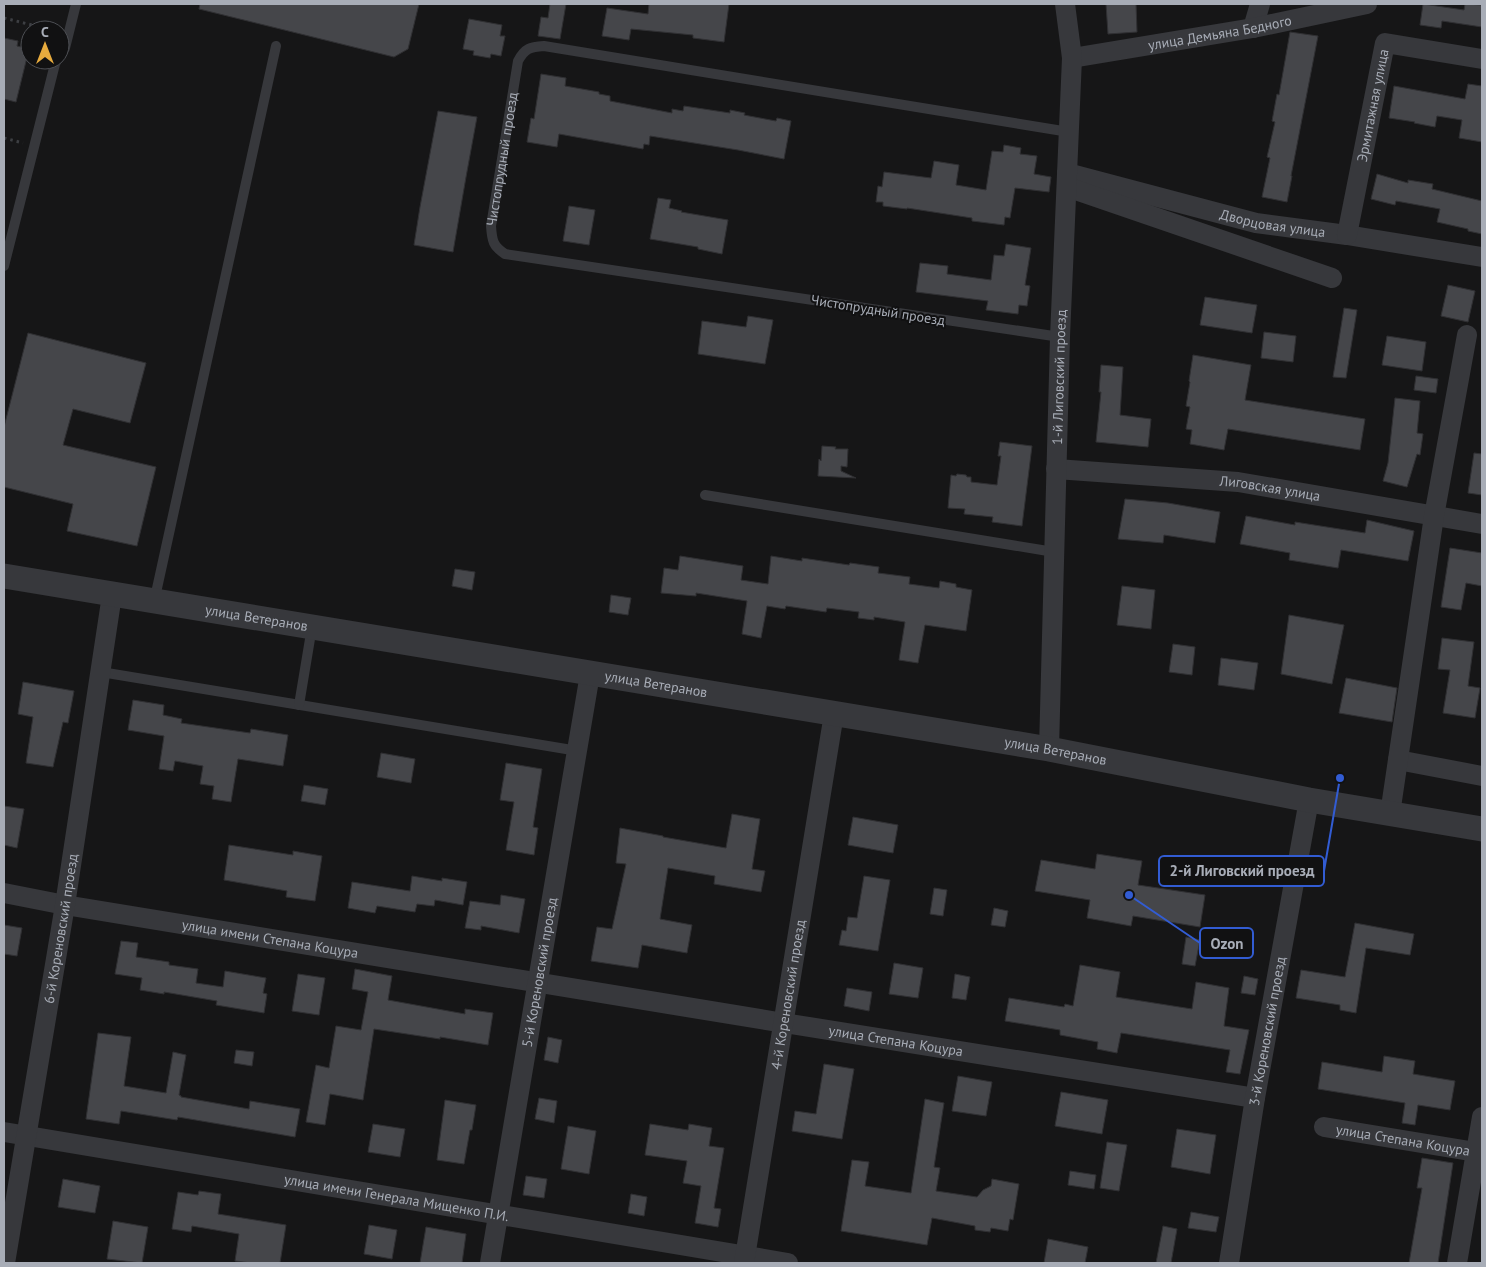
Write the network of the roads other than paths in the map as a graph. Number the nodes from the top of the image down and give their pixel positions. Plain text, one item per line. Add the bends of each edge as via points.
1 (76, 4) edge
2 (1065, 4) edge
3 (1260, 4) edge
4 (1367, 4) edge
5 (70, 26) edge
6 (1253, 28) junction
7 (276, 46) dead end
8 (1072, 58) junction
9 (1482, 59) edge
10 (53, 70) edge
11 (1069, 132) junction
12 (1067, 180) junction
13 (1347, 234) junction
14 (1482, 257) edge
15 (4, 266) edge
16 (1332, 278) dead end
17 (1466, 335) dead end
18 (1060, 337) junction
19 (1056, 469) junction
20 (705, 495) dead end
21 (1434, 516) junction
22 (1482, 524) edge
23 (1054, 552) junction
24 (4, 576) edge
25 (4, 583) edge
26 (111, 598) junction
27 (154, 602) junction
28 (311, 633) junction
29 (101, 672) junction
30 (589, 680) junction
31 (299, 704) junction
32 (832, 726) junction
33 (1049, 749) junction
34 (578, 751) junction
35 (1398, 760) junction
36 (1482, 776) edge
37 (1309, 800) junction
38 (1390, 814) junction
39 (1482, 829) edge
40 (4, 893) edge
41 (65, 905) junction
42 (537, 982) junction
43 (784, 1023) junction
44 (1255, 1098) junction
45 (1482, 1117) edge
46 (1324, 1127) dead end
47 (4, 1132) edge
48 (25, 1136) junction
49 (1479, 1152) edge
50 (497, 1216) junction
51 (744, 1260) edge
52 (4, 1263) edge
53 (490, 1263) edge
54 (788, 1263) edge
55 (1229, 1263) edge
56 (1457, 1263) edge

1 - 5 lane
2 - 8 street, 1-й Лиговский проезд
3 - 6 street
4 - 6 street, улица Демьяна Бедного
6 - 8 street, улица Демьяна Бедного
7 - 27 lane
8 - 11 street, 1-й Лиговский проезд
9 - 13 street, Эрмитажная улица via 1385,42
10 - 15 lane
11 - 12 street, 1-й Лиговский проезд
11 - 18 lane, Чистопрудный проезд via 553,47 532,47 523,52 518,61 491,226 497,249 505,254
12 - 13 street, Дворцовая улица via 1256,224
12 - 16 street
12 - 18 street, 1-й Лиговский проезд
13 - 14 street, Дворцовая улица
17 - 21 street
18 - 19 street, 1-й Лиговский проезд
19 - 21 street, Лиговская улица via 1238,482
19 - 23 street, 1-й Лиговский проезд
20 - 23 lane
21 - 22 street, Лиговская улица
21 - 35 street
23 - 33 street, 1-й Лиговский проезд
24 - 26 street, улица Ветеранов
25 - 26 street, улица Ветеранов
26 - 27 street, улица Ветеранов
26 - 28 street, улица Ветеранов
26 - 29 street, 6-й Кореновский проезд
27 - 33 street, улица Ветеранов
28 - 30 street, улица Ветеранов
28 - 31 lane
29 - 31 lane
29 - 41 street, 6-й Кореновский проезд
30 - 32 street, улица Ветеранов
30 - 34 street, 5-й Кореновский проезд
31 - 34 lane
32 - 37 street, улица Ветеранов via 1284,800
32 - 43 street, 4-й Кореновский проезд
33 - 37 street, улица Ветеранов
34 - 42 street, 5-й Кореновский проезд
35 - 36 street
35 - 38 street
37 - 38 street, улица Ветеранов
37 - 44 street, 3-й Кореновский проезд
38 - 39 street, улица Ветеранов
40 - 41 street, улица имени Степана Коцура
41 - 42 street, улица имени Степана Коцура
41 - 48 street, 6-й Кореновский проезд
42 - 43 street, улица Степана Коцура
42 - 50 street, 5-й Кореновский проезд
43 - 44 street, улица Степана Коцура
43 - 51 street, 4-й Кореновский проезд
44 - 55 street, 3-й Кореновский проезд
45 - 49 street
46 - 49 street, улица Степана Коцура
47 - 48 street, улица имени Генерала Мищенко П.И.
48 - 50 street, улица имени Генерала Мищенко П.И.
48 - 52 street, 6-й Кореновский проезд
49 - 56 street
50 - 51 street, улица имени Генерала Мищенко П.И.
50 - 53 street, 5-й Кореновский проезд
51 - 54 street, улица имени Генерала Мищенко П.И.

